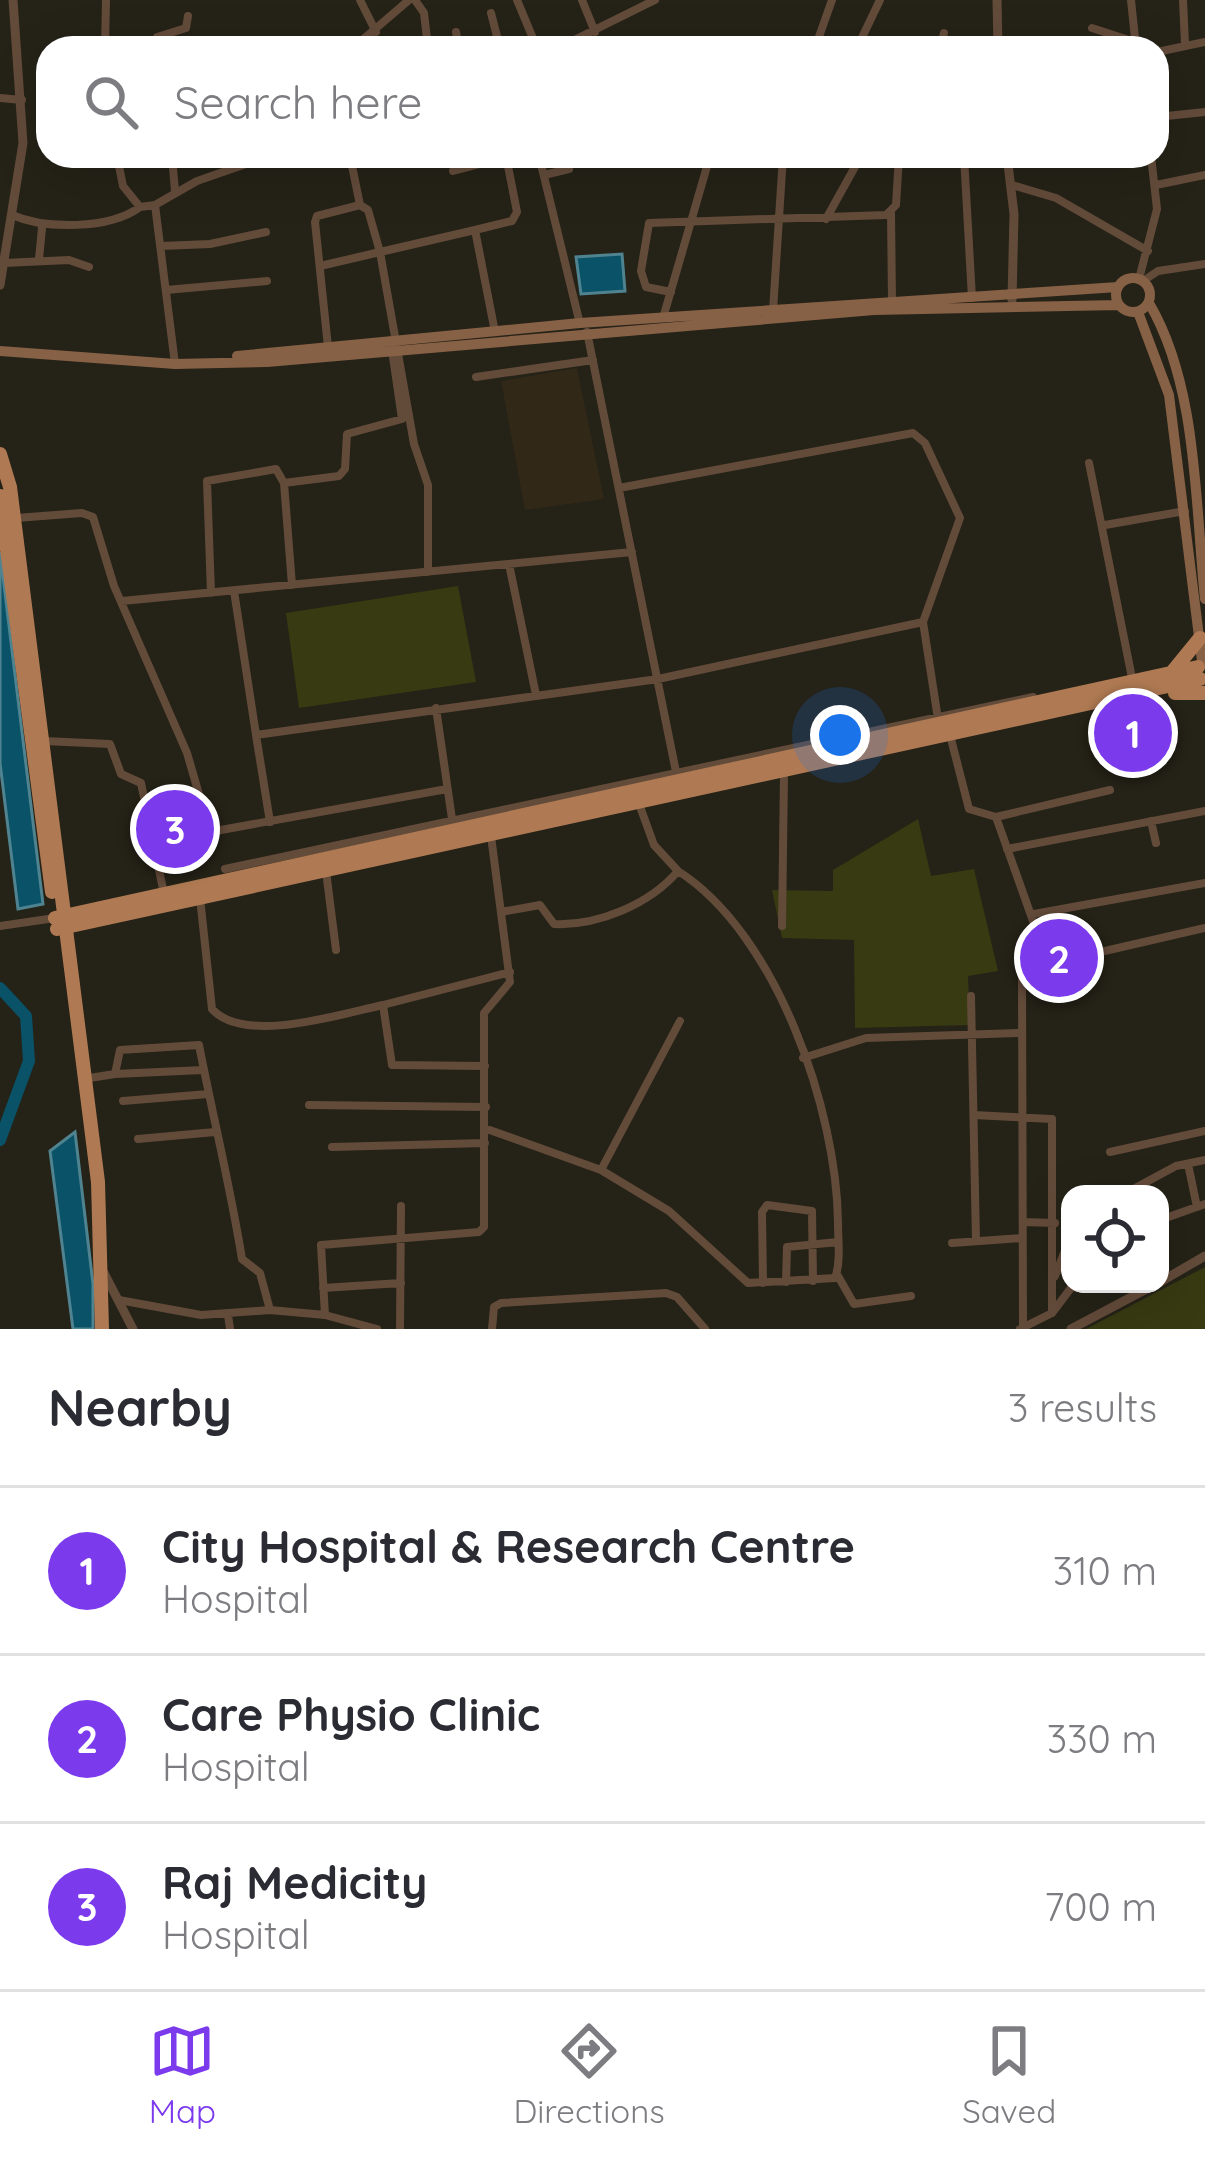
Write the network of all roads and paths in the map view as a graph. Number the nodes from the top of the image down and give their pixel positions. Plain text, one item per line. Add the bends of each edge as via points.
1 (14, 0) edge
2 (106, 0) edge
3 (360, 0) edge
4 (412, 0) edge
5 (517, 0) edge
6 (582, 0) edge
7 (655, 0) edge
8 (832, 0) edge
9 (880, 0) edge
10 (997, 0) edge
11 (1131, 0) edge
12 (1183, 0) edge
13 (490, 13) dead end
14 (188, 16) dead end
15 (1091, 28) dead end
16 (376, 32) junction
17 (456, 32) dead end
18 (595, 32) junction
19 (944, 33) dead end
20 (105, 36) edge
21 (161, 36) edge
22 (370, 36) edge
23 (427, 36) edge
24 (457, 36) edge
25 (497, 36) edge
26 (532, 36) edge
27 (586, 36) edge
28 (819, 36) edge
29 (862, 36) edge
30 (943, 36) edge
31 (998, 36) edge
32 (1112, 36) edge
33 (1134, 36) edge
34 (1205, 42) edge
35 (1185, 44) junction
36 (1169, 49) edge
37 (0, 98) edge
38 (23, 100) junction
39 (1205, 112) edge
40 (1169, 116) edge
41 (119, 168) edge
42 (173, 168) edge
43 (231, 168) edge
44 (352, 168) edge
45 (464, 168) edge
46 (508, 168) edge
47 (542, 168) edge
48 (704, 168) edge
49 (782, 168) edge
50 (854, 168) edge
51 (895, 168) edge
52 (965, 168) edge
53 (1008, 168) edge
54 (1153, 168) edge
55 (569, 169) dead end
56 (452, 171) dead end
57 (1205, 175) edge
58 (544, 176) junction
59 (1156, 184) junction
60 (1012, 185) junction
61 (175, 191) junction
62 (155, 205) junction
63 (360, 206) junction
64 (140, 207) junction
65 (891, 213) junction
66 (12, 215) junction
67 (779, 218) junction
68 (826, 219) junction
69 (689, 225) junction
70 (42, 228) junction
71 (475, 230) junction
72 (266, 232) dead end
73 (161, 246) junction
74 (1148, 251) junction
75 (380, 252) junction
76 (39, 259) junction
77 (4, 263) junction
78 (1205, 264) edge
79 (320, 266) junction
80 (89, 267) dead end
81 (1141, 280) junction
82 (267, 281) dead end
83 (0, 285) edge
84 (1118, 286) junction
85 (166, 290) junction
86 (671, 292) junction
87 (892, 301) junction
88 (972, 301) junction
89 (1012, 301) junction
90 (1119, 305) junction
91 (1143, 308) junction
92 (772, 315) junction
93 (663, 318) junction
94 (583, 328) junction
95 (495, 333) junction
96 (395, 347) junction
97 (0, 348) edge
98 (328, 349) junction
99 (268, 359) junction
100 (592, 360) junction
101 (175, 361) junction
102 (476, 377) dead end
103 (0, 454) edge
104 (1089, 463) dead end
105 (284, 483) junction
106 (619, 488) junction
107 (0, 496) edge
108 (1185, 511) junction
109 (14, 518) junction
110 (1105, 525) junction
111 (1197, 534) edge
112 (632, 552) junction
113 (509, 564) junction
114 (428, 572) junction
115 (292, 585) junction
116 (234, 590) junction
117 (212, 592) junction
118 (1205, 599) edge
119 (122, 601) junction
120 (922, 622) junction
121 (1200, 638) junction
122 (1169, 674) junction
123 (1203, 674) edge
124 (658, 680) junction
125 (1134, 684) junction
126 (536, 695) junction
127 (436, 708) junction
128 (942, 726) junction
129 (256, 735) junction
130 (42, 741) junction
131 (676, 772) junction
132 (784, 773) junction
133 (447, 789) junction
134 (1110, 790) dead end
135 (637, 799) junction
136 (1205, 811) edge
137 (996, 817) junction
138 (1151, 821) junction
139 (270, 822) junction
140 (452, 825) junction
141 (490, 835) junction
142 (1156, 844) dead end
143 (1007, 849) junction
144 (375, 855) junction
145 (225, 869) dead end
146 (326, 871) junction
147 (678, 871) junction
148 (1205, 883) edge
149 (164, 893) junction
150 (200, 896) junction
151 (501, 912) junction
152 (1034, 914) junction
153 (60, 923) junction
154 (0, 926) edge
155 (782, 926) dead end
156 (1205, 928) edge
157 (336, 950) dead end
158 (1049, 966) junction
159 (510, 972) junction
160 (971, 996) dead end
161 (383, 1005) junction
162 (680, 1022) dead end
163 (974, 1032) junction
164 (1018, 1033) junction
165 (803, 1058) junction
166 (485, 1066) junction
167 (204, 1070) junction
168 (115, 1074) junction
169 (82, 1079) junction
170 (208, 1094) junction
171 (123, 1101) dead end
172 (309, 1105) dead end
173 (486, 1107) junction
174 (974, 1115) junction
175 (1022, 1116) junction
176 (484, 1128) junction
177 (1205, 1131) edge
178 (215, 1132) junction
179 (138, 1139) dead end
180 (484, 1143) junction
181 (332, 1147) dead end
182 (1110, 1152) dead end
183 (1205, 1160) edge
184 (1188, 1163) junction
185 (601, 1170) junction
186 (1143, 1185) edge
187 (401, 1206) dead end
188 (1201, 1206) edge
189 (1169, 1217) edge
190 (1023, 1222) junction
191 (1055, 1223) junction
192 (402, 1237) junction
193 (1023, 1238) junction
194 (976, 1241) junction
195 (838, 1242) junction
196 (812, 1244) junction
197 (952, 1244) dead end
198 (1205, 1256) edge
199 (1061, 1262) edge
200 (103, 1271) junction
201 (837, 1275) junction
202 (1169, 1277) edge
203 (813, 1281) junction
204 (786, 1282) junction
205 (401, 1283) junction
206 (763, 1283) junction
207 (1053, 1283) junction
208 (323, 1288) junction
209 (1067, 1293) edge
210 (1139, 1293) edge
211 (911, 1296) dead end
212 (119, 1300) junction
213 (270, 1310) junction
214 (1052, 1313) junction
215 (228, 1315) junction
216 (325, 1315) junction
217 (102, 1329) edge
218 (133, 1329) edge
219 (230, 1329) edge
220 (377, 1329) edge
221 (400, 1329) edge
222 (492, 1329) edge
223 (704, 1329) edge
224 (1022, 1329) edge
225 (1071, 1329) edge

1 - 38 street
2 - 20 street
3 - 16 street
4 - 16 street
4 - 23 street via 424,13
5 - 26 street
6 - 18 street
7 - 18 street
8 - 28 street
9 - 29 street
10 - 31 street
11 - 33 street
12 - 35 street
13 - 25 street
14 - 21 street via 186,28
15 - 32 street
16 - 22 street
17 - 24 street
18 - 27 street
19 - 30 street
34 - 35 street
35 - 36 street
37 - 38 street
38 - 66 street
39 - 40 street
41 - 64 street
42 - 61 street
43 - 61 street
44 - 63 street
45 - 56 street
46 - 71 street via 517,212
47 - 58 street
48 - 69 street
49 - 67 street
50 - 68 street
51 - 65 street via 901,182
52 - 88 street
53 - 60 street
54 - 59 street
55 - 58 street
57 - 59 street
58 - 94 street
59 - 74 street
60 - 74 street via 1057,198
60 - 89 street
61 - 62 street
62 - 64 street
62 - 73 street
63 - 75 street
63 - 79 street via 317,216
64 - 70 street via 126,218
65 - 68 street
65 - 87 street
66 - 70 street
66 - 77 street
67 - 68 street
67 - 69 street
67 - 92 street
69 - 86 street
69 - 86 street via 645,229 646,287
70 - 76 street
71 - 75 street
71 - 95 street
72 - 73 street
73 - 85 street
74 - 81 street
75 - 79 street
75 - 96 street
76 - 77 street
76 - 80 street
77 - 83 street
78 - 81 street
79 - 98 street
81 - 84 main road
81 - 91 main road via 1150,290
82 - 85 street
84 - 89 main road
84 - 90 main road
85 - 101 street
86 - 93 street
87 - 88 main road
87 - 92 main road
88 - 89 main road
88 - 92 main road
89 - 90 main road
90 - 91 main road
91 - 108 main road via 1164,373
91 - 111 main road via 1173,362
92 - 93 main road
92 - 94 main road
93 - 94 main road
94 - 95 main road
94 - 96 main road
94 - 100 street
95 - 96 main road
96 - 98 main road
96 - 99 main road
96 - 105 street via 402,419 346,434 339,476
96 - 114 street via 428,485
97 - 101 main road
98 - 99 main road
99 - 101 main road
100 - 102 street
100 - 106 street
103 - 109 highway
104 - 110 street
105 - 115 street
105 - 117 street via 276,469 206,481
106 - 112 street
106 - 120 street via 917,434 961,514
107 - 153 highway
108 - 110 street
108 - 111 main road
109 - 119 street via 93,517
109 - 130 highway
110 - 125 street
111 - 118 main road
111 - 121 main road
112 - 113 street
112 - 124 street
113 - 114 street
113 - 126 street
114 - 115 street
115 - 116 street
116 - 117 street
116 - 129 street
117 - 119 street
119 - 139 street via 187,753 206,828
120 - 124 street
120 - 128 street
121 - 122 highway
121 - 123 main road
122 - 123 highway
122 - 125 highway
123 - 125 highway
124 - 126 street
124 - 131 street
125 - 128 highway
126 - 127 street
127 - 129 street
127 - 133 street
128 - 131 street
128 - 132 highway
128 - 135 highway
128 - 137 street via 969,809
129 - 139 street
130 - 149 street via 108,743 122,774 142,783
130 - 153 highway
131 - 140 street
132 - 135 highway
132 - 155 street
133 - 139 street
133 - 140 street
134 - 137 street
135 - 140 highway
135 - 141 highway
135 - 147 street via 654,845
136 - 138 street
137 - 143 street
138 - 142 street
138 - 143 street
140 - 144 highway
140 - 145 street
141 - 144 highway
141 - 151 street
143 - 152 street
144 - 146 highway
144 - 149 highway
146 - 150 highway
146 - 157 street
147 - 151 street via 660,892 588,922 554,924 540,905
147 - 165 street via 732,917
148 - 152 street
149 - 153 highway
150 - 153 highway
150 - 161 street via 212,1010 222,1019 274,1026
151 - 159 street
152 - 158 street
153 - 154 street
153 - 169 highway
156 - 158 street
158 - 164 street via 1022,975
159 - 161 street
159 - 166 street via 509,987 484,1010
160 - 163 street
161 - 166 street via 392,1065
162 - 185 street
163 - 164 street
163 - 165 street via 866,1038
163 - 174 street
164 - 175 street
165 - 195 street via 836,1160
166 - 173 street
167 - 168 street
167 - 168 street via 196,1044 118,1051
167 - 170 street
168 - 169 street
169 - 200 highway
170 - 171 street
170 - 178 street
172 - 173 street
173 - 176 street
174 - 175 street
174 - 194 street
175 - 190 street
175 - 191 street via 1052,1119
176 - 180 street
176 - 185 street
177 - 182 street
178 - 179 street
178 - 213 street via 243,1261 261,1274
180 - 181 street
180 - 192 street via 483,1230
183 - 184 street
184 - 186 street
184 - 188 street
185 - 206 street via 669,1211 744,1281
187 - 192 street
188 - 189 street
190 - 191 street
190 - 193 street
191 - 207 street
192 - 205 street
192 - 208 street via 321,1245
193 - 194 street
193 - 224 street
194 - 197 street
195 - 196 street
195 - 201 street
196 - 203 street
196 - 204 street via 787,1247
196 - 206 street via 810,1209 764,1207
198 - 202 street
199 - 207 street
200 - 212 street
200 - 217 highway
201 - 203 street
201 - 211 street via 854,1304
203 - 204 street
204 - 206 street
205 - 208 street
205 - 221 street
207 - 214 street
208 - 216 street
209 - 214 street
210 - 225 street
212 - 215 street
212 - 218 street
213 - 215 street
213 - 216 street
214 - 224 street
215 - 219 street
216 - 220 street
222 - 223 street via 498,1304 666,1293

